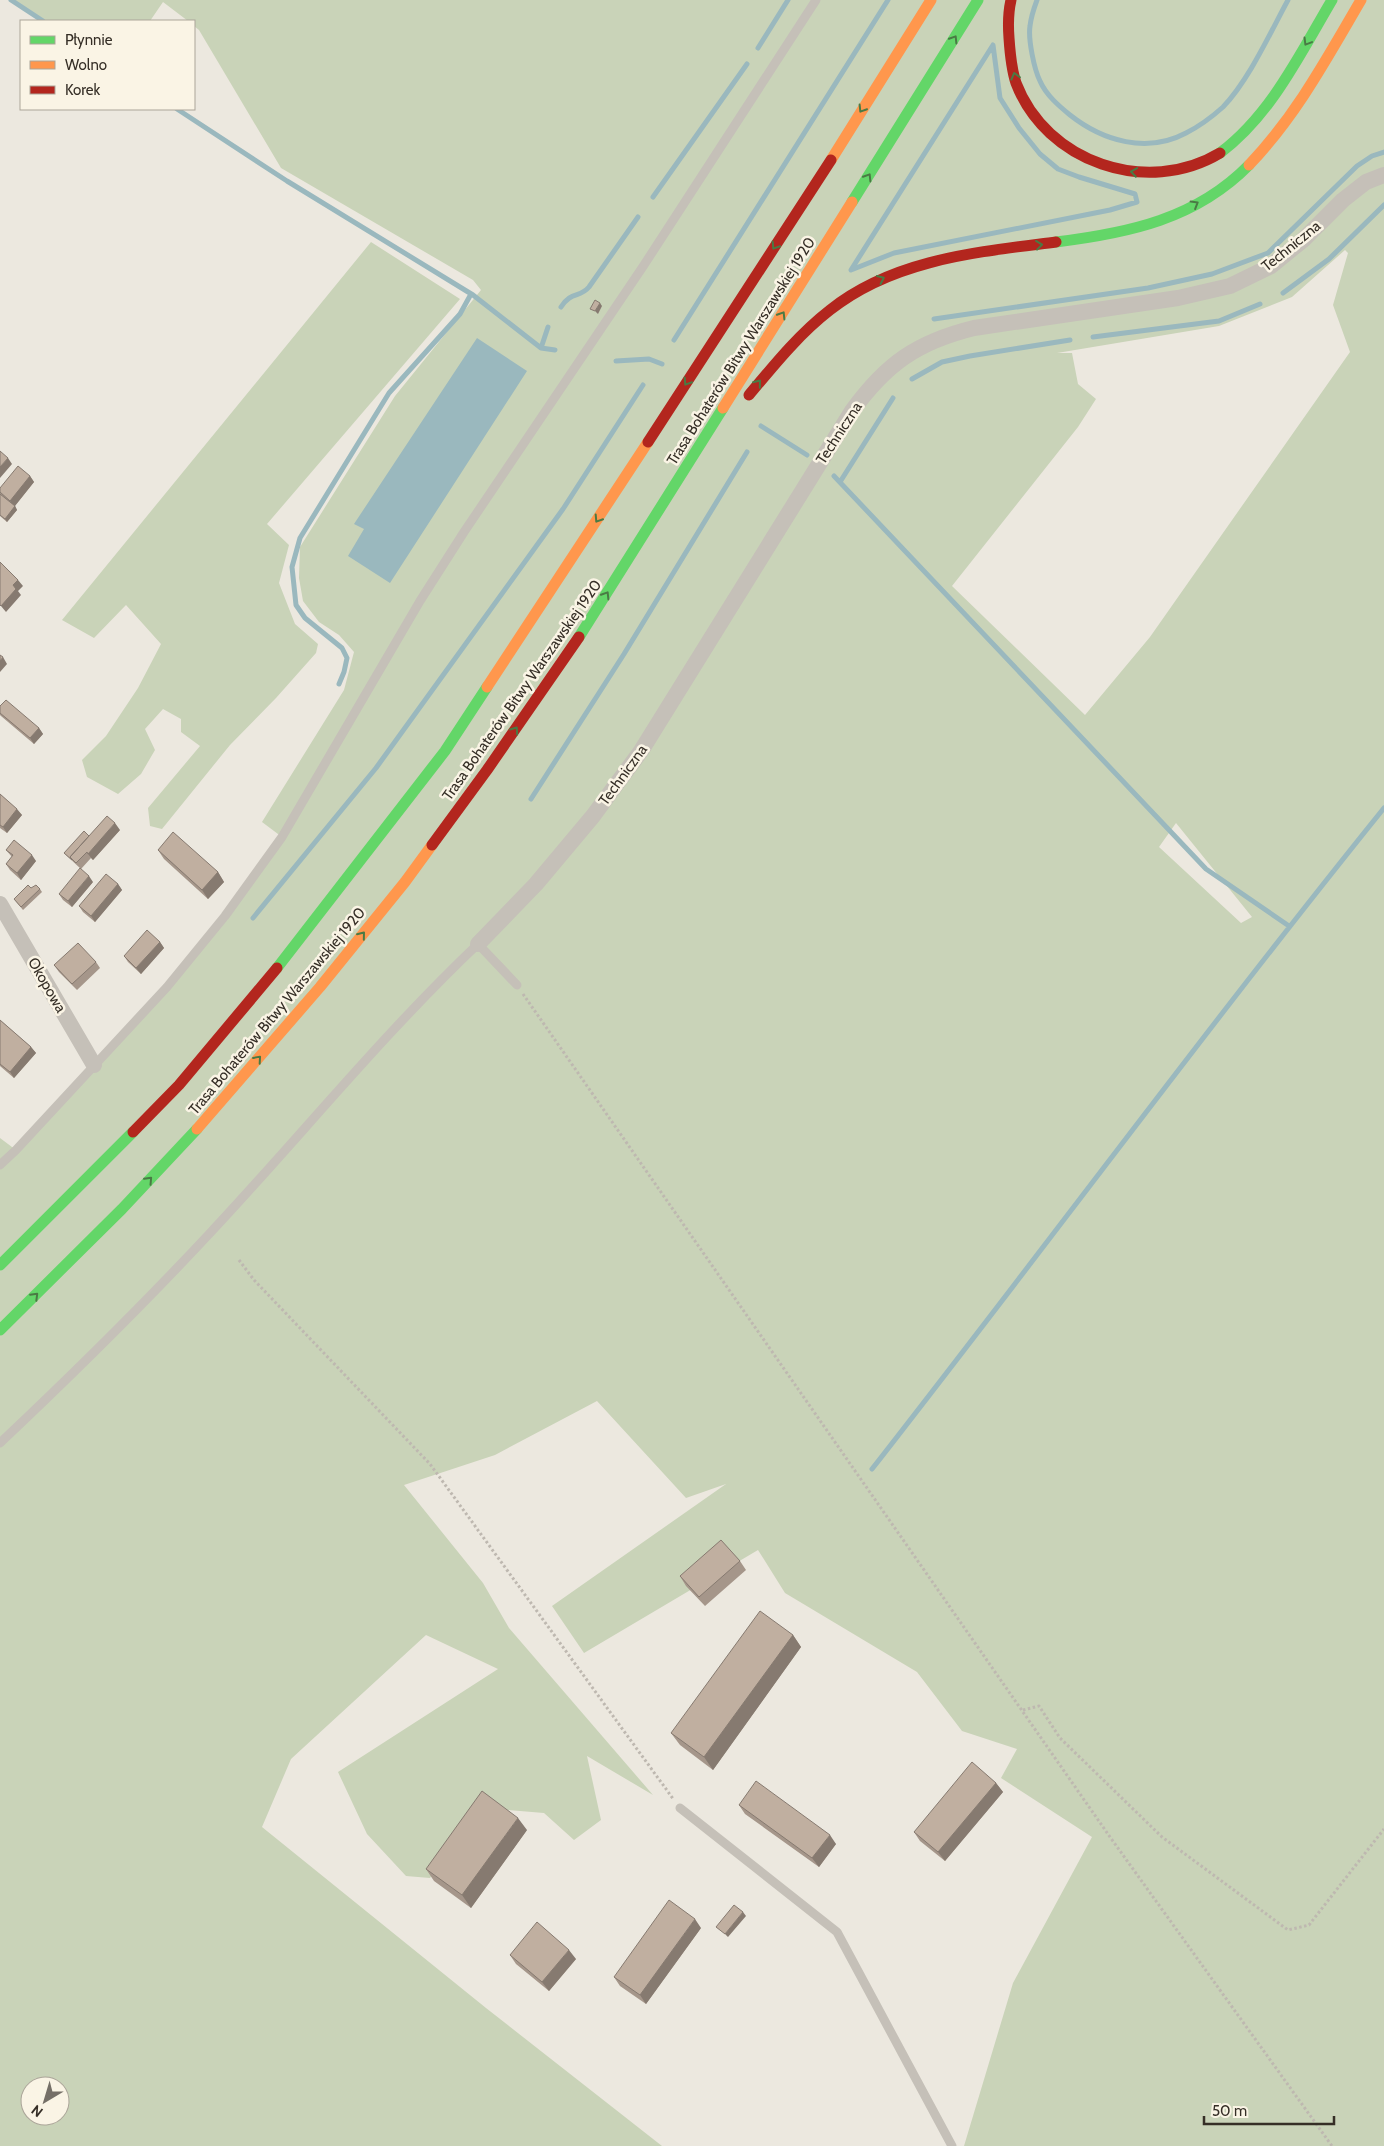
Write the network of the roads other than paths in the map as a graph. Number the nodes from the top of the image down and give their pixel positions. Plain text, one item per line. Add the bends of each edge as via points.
1 (816, 0) edge
2 (931, 0) edge
3 (978, 0) edge
4 (1011, 0) edge
5 (1332, 0) edge
6 (1361, 0) edge
7 (1384, 175) edge
8 (673, 490) junction
9 (0, 904) edge
10 (478, 944) junction
11 (517, 986) road end
12 (94, 1065) junction
13 (0, 1165) edge
14 (0, 1265) edge
15 (0, 1330) edge
16 (0, 1443) edge
17 (680, 1808) road end
18 (952, 2146) edge

1 - 12 lane via 464,532 282,837 225,916 167,986
2 -> 14 highway, Trasa Bohaterów Bitwy Warszawskiej 1920 via 763,265 445,751 284,959 178,1085
8 -> 3 highway, Trasa Bohaterów Bitwy Warszawskiej 1920
5 -> 4 highway via 1256,120 1221,152 1168,172 1137,174 1097,164 1077,155 1036,118 1019,90 1009,54 1008,11
8 -> 6 highway via 776,362 818,318 863,288 890,275 936,261 1122,233 1181,213 1230,183 1260,155 1292,116
7 - 10 street, Techniczna via 1366,182 1343,200 1271,266 1230,286 1178,298 974,328 924,345 900,359 866,392 852,412 641,751 549,869
15 -> 8 highway, Trasa Bohaterów Bitwy Warszawskiej 1920 via 205,1121 393,897 582,634
9 - 12 street, Okopowa
10 - 11 lane
10 - 16 lane via 407,1014 212,1232 74,1373
12 - 13 lane
17 - 18 lane via 837,1932

